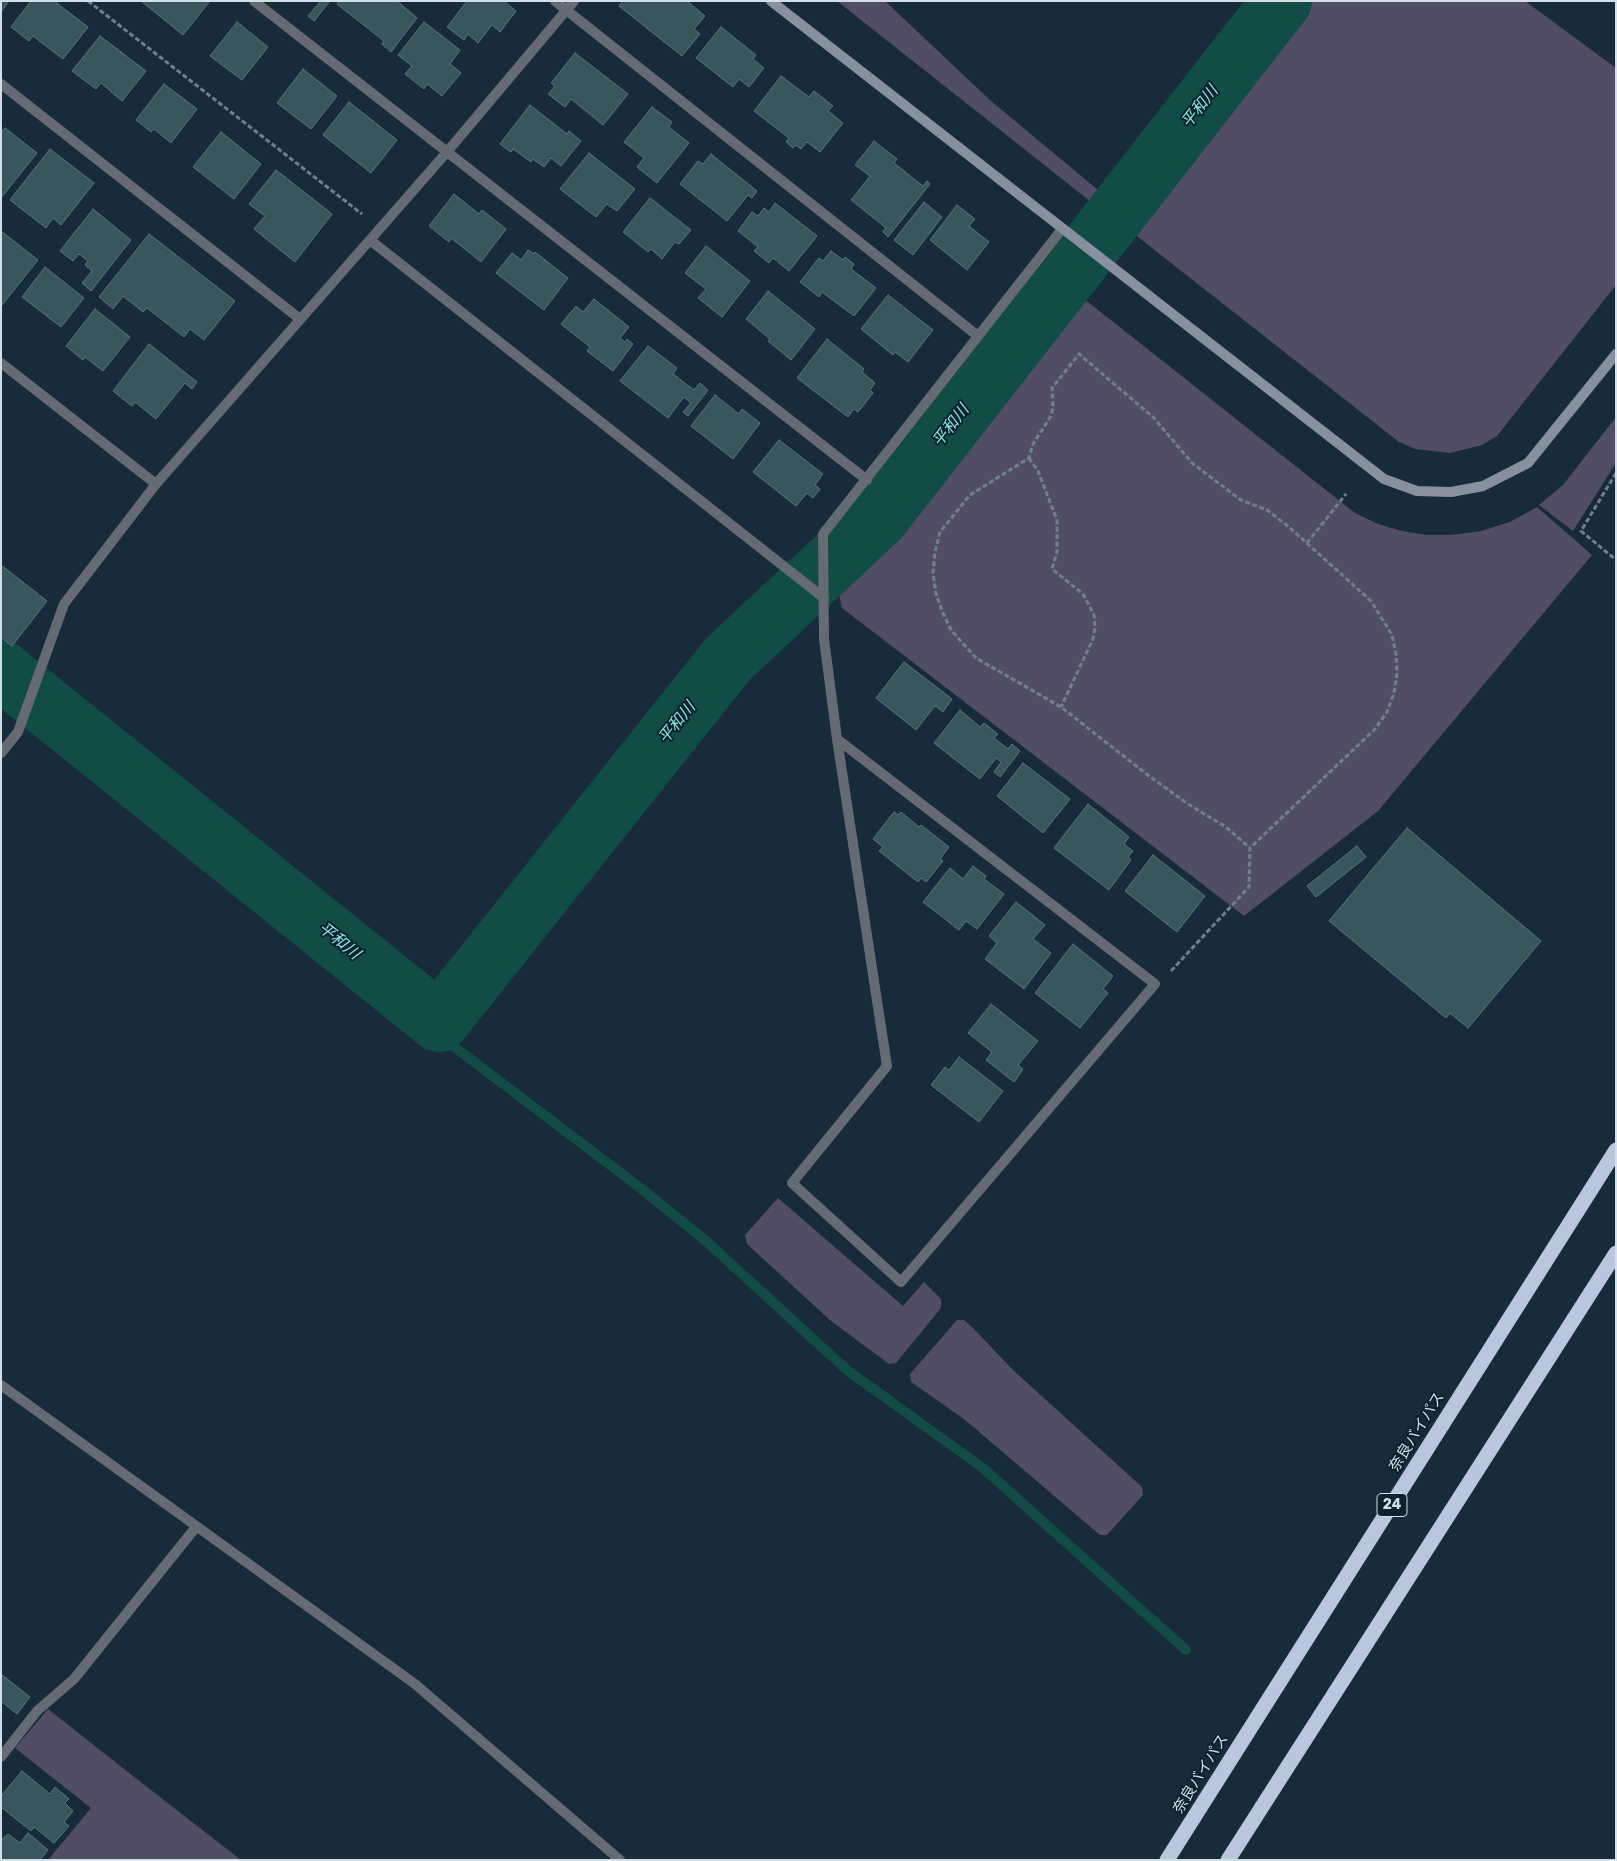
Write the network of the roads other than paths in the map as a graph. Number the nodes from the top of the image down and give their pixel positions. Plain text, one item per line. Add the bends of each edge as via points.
1 (254, 1) edge
2 (555, 1) edge
3 (574, 1) edge
4 (771, 1) edge
5 (567, 10) junction
6 (1, 84) edge
7 (447, 152) junction
8 (1062, 229) junction
9 (370, 240) junction
10 (300, 319) junction
11 (978, 336) junction
12 (1616, 354) edge
13 (1, 363) edge
14 (867, 480) junction
15 (156, 484) junction
16 (824, 598) junction
17 (837, 739) junction
18 (1, 753) edge
19 (1616, 1150) edge
20 (1616, 1252) edge
21 (1, 1385) edge
22 (196, 1527) junction
23 (1, 1757) edge
24 (620, 1860) edge
25 (1168, 1860) edge
26 (1228, 1860) edge

1 - 7 street
2 - 5 street
3 - 5 street
4 - 8 street
5 - 7 street
5 - 11 street
6 - 10 street
7 - 9 street
7 - 14 street
8 - 11 street
8 - 12 street via 1384,479 1417,490 1451,492 1483,486 1528,463
9 - 10 street
9 - 16 street
10 - 15 street
11 - 14 street
13 - 15 street
14 - 16 street via 823,534
15 - 18 street via 64,604 18,732
16 - 17 street via 824,639
17 - 17 street via 1155,984 901,1282 792,1183 887,1066
19 - 25 highway, 奈良バイパス / 24
20 - 26 highway
21 - 22 street
22 - 23 street via 74,1679 37,1711
22 - 24 street via 415,1684

